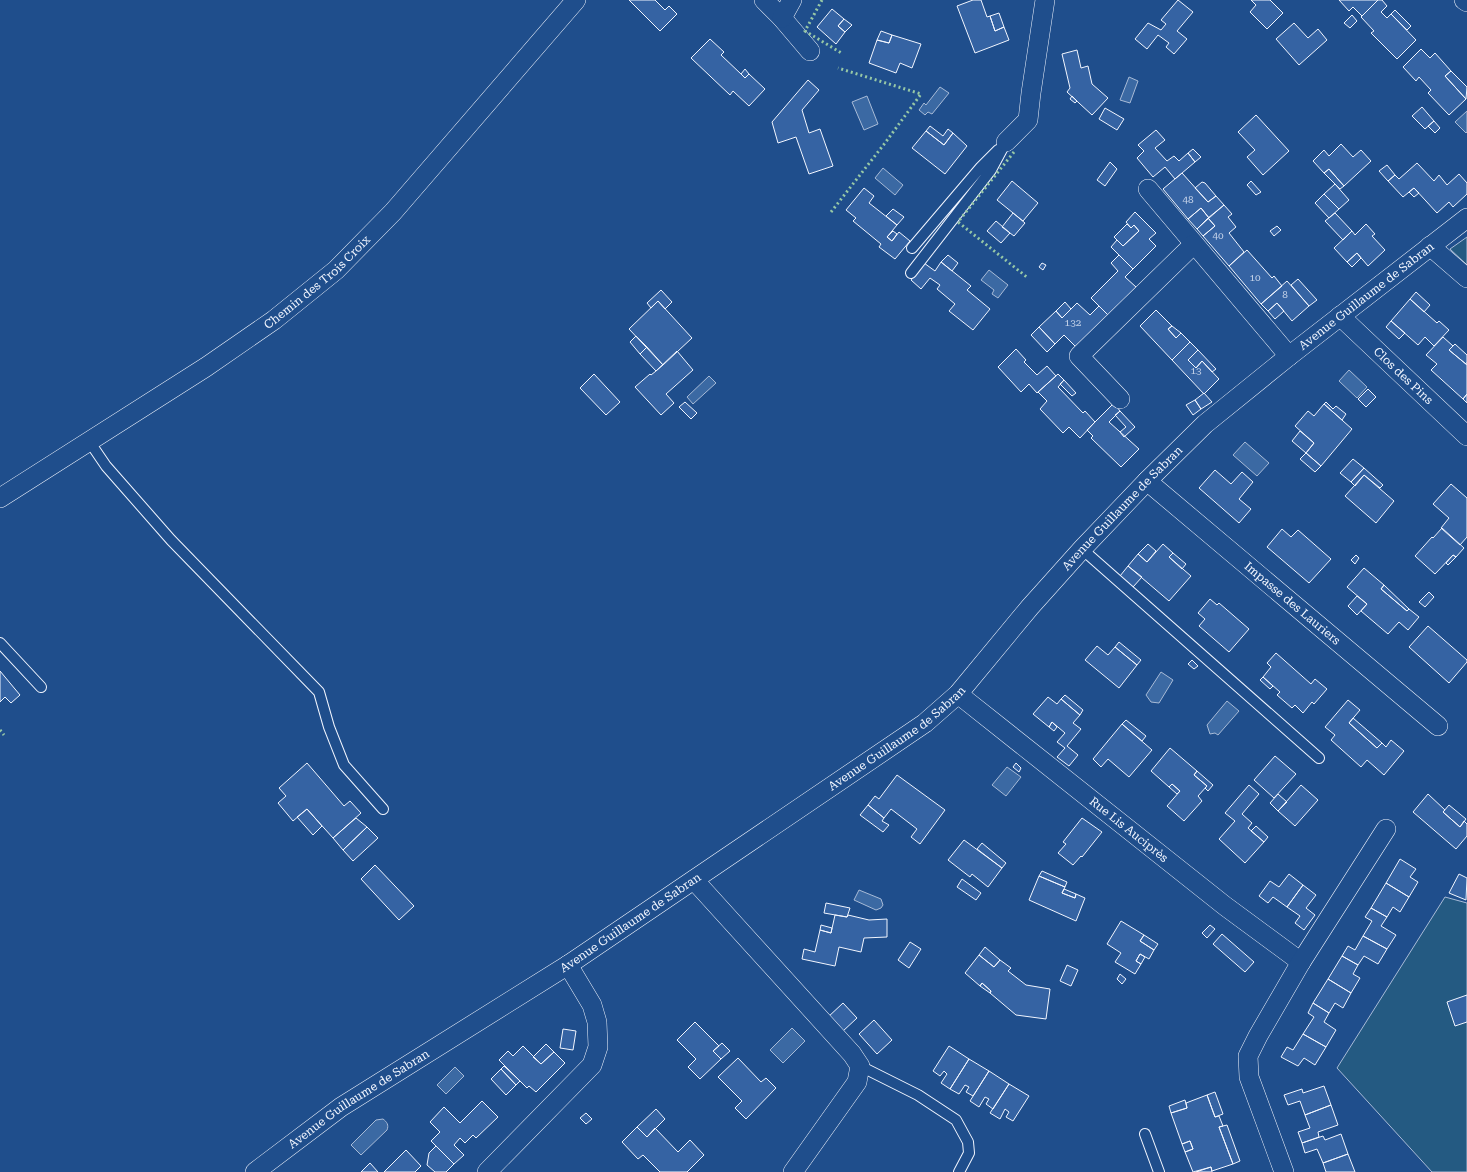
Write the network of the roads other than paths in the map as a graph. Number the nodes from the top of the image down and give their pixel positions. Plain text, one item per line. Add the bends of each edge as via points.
1 (576, 0) edge
2 (764, 0) edge
3 (792, 0) edge
4 (1045, 0) edge
5 (1464, 0) edge
6 (1467, 2) edge
7 (782, 18) junction
8 (810, 51) dead end
9 (1006, 142) junction
10 (1148, 189) dead end
11 (1467, 218) edge
12 (1194, 244) junction
13 (1430, 246) junction
14 (912, 248) dead end
15 (910, 274) dead end
16 (1467, 278) edge
17 (1340, 316) junction
18 (1289, 356) junction
19 (1120, 399) dead end
20 (1467, 436) edge
21 (89, 441) junction
22 (1147, 481) junction
23 (0, 498) edge
24 (1082, 549) junction
25 (0, 643) edge
26 (41, 687) dead end
27 (958, 694) junction
28 (1438, 726) dead end
29 (1319, 758) dead end
30 (383, 809) dead end
31 (1386, 829) dead end
32 (694, 880) junction
33 (1301, 962) junction
34 (568, 965) junction
35 (860, 1066) junction
36 (1145, 1134) dead end
37 (255, 1172) edge
38 (487, 1172) edge
39 (793, 1172) edge
40 (959, 1172) edge
41 (1160, 1172) edge
42 (1284, 1172) edge

1 - 21 street, Chemin des Trois Croix via 392,212 336,270 268,325
2 - 7 street
3 - 7 street
4 - 9 street via 1028,120
5 - 6 street
7 - 8 street
9 - 14 lane via 981,167
9 - 15 lane via 990,170
10 - 12 street
11 - 13 street, Avenue Guillaume de Sabran
12 - 18 street
12 - 19 street via 1079,356
13 - 16 street
13 - 17 street, Avenue Guillaume de Sabran
17 - 18 street, Avenue Guillaume de Sabran
17 - 20 street, Clos des Pins
18 - 22 street, Avenue Guillaume de Sabran via 1205,424
21 - 23 street, Chemin des Trois Croix
21 - 30 lane via 106,466 171,540 320,692 329,727 344,764
22 - 24 street, Avenue Guillaume de Sabran
22 - 28 street, Impasse des Lauriers
24 - 27 street, Avenue Guillaume de Sabran
24 - 29 lane
25 - 26 lane
27 - 32 street, Avenue Guillaume de Sabran via 925,723
27 - 33 street, Rue Lis Auciprès via 1225,906
31 - 33 street
32 - 34 street, Avenue Guillaume de Sabran
32 - 35 street via 852,1054
33 - 42 street via 1248,1056 1249,1077
34 - 37 street, Avenue Guillaume de Sabran via 341,1107
34 - 38 street via 592,1005 597,1022 598,1047 592,1065
35 - 39 street via 857,1082
35 - 40 lane via 918,1095 956,1120 968,1142 969,1154
36 - 41 lane

